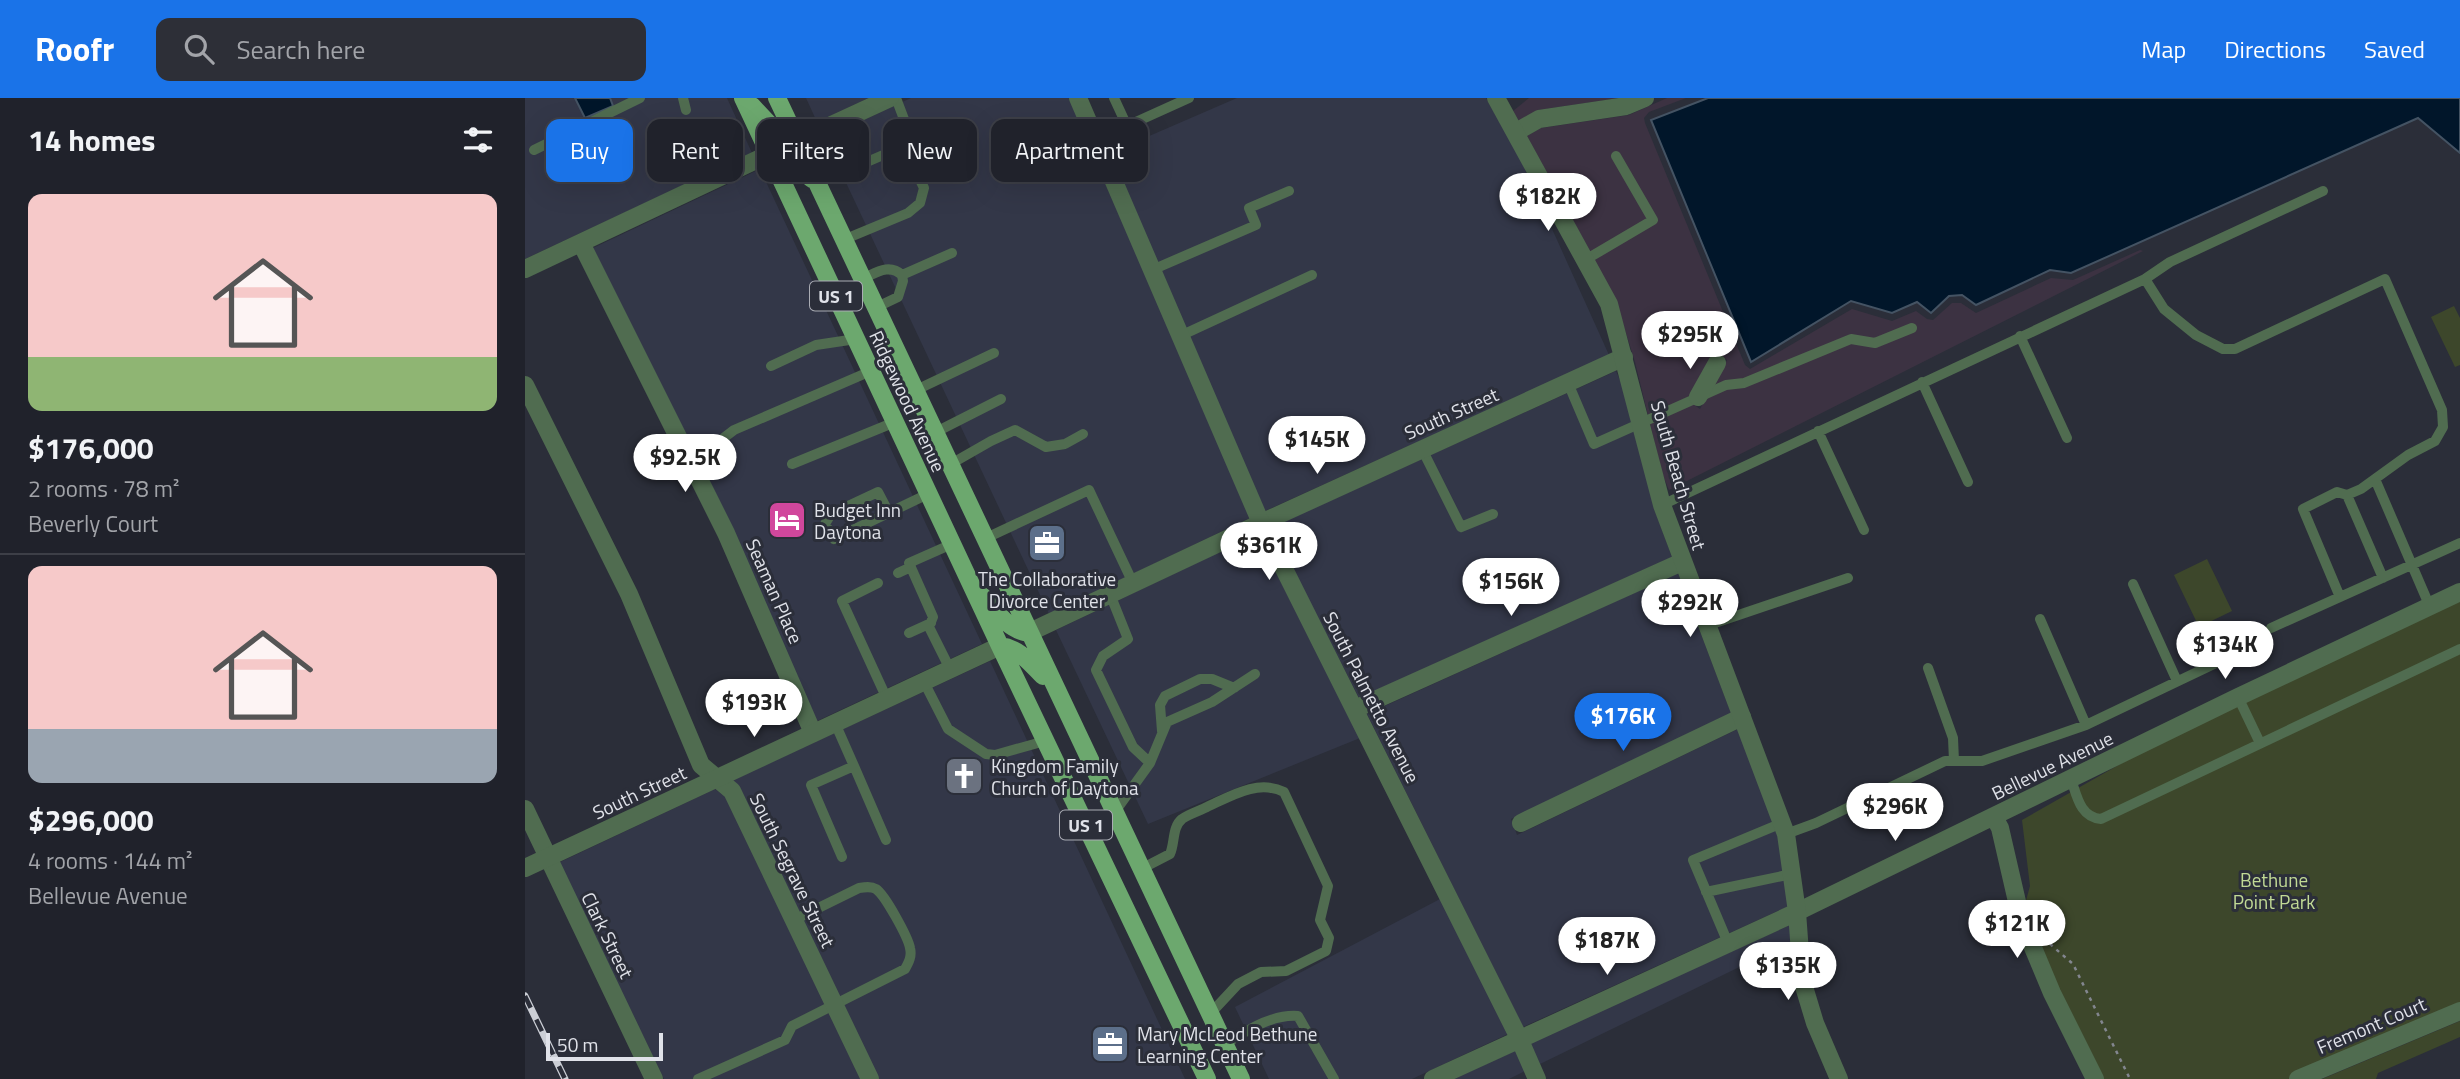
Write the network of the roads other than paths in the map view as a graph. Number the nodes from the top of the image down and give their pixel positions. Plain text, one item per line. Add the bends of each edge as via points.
1 (640, 98) edge
2 (683, 98) edge
3 (743, 98) edge
4 (777, 98) edge
5 (890, 98) edge
6 (896, 98) edge
7 (1078, 98) edge
8 (1189, 98) edge
9 (1496, 98) edge
10 (1645, 98) edge
11 (1116, 99) edge
12 (686, 110) dead end
13 (763, 119) edge
14 (787, 119) edge
15 (845, 119) edge
16 (904, 119) edge
17 (1087, 119) edge
18 (1124, 119) edge
19 (1142, 119) edge
20 (757, 128) edge
21 (1516, 132) junction
22 (534, 150) dead end
23 (1616, 156) dead end
24 (757, 160) edge
25 (782, 182) edge
26 (816, 182) edge
27 (921, 182) edge
28 (1114, 182) edge
29 (705, 184) joint
30 (1289, 191) dead end
31 (2323, 191) dead end
32 (843, 240) junction
33 (581, 243) junction
34 (952, 253) dead end
35 (1585, 260) junction
36 (525, 269) edge
37 (1152, 270) junction
38 (902, 275) junction
39 (1312, 275) dead end
40 (862, 279) junction
41 (2145, 279) junction
42 (875, 308) junction
43 (1912, 328) dead end
44 (1180, 336) junction
45 (2019, 336) junction
46 (856, 339) junction
47 (994, 354) dead end
48 (1624, 357) junction
49 (1717, 363) dead end
50 (771, 366) dead end
51 (871, 371) junction
52 (1922, 382) junction
53 (1568, 383) junction
54 (525, 385) edge
55 (914, 391) junction
56 (1698, 397) junction
57 (1001, 399) dead end
58 (895, 422) junction
59 (1641, 423) junction
60 (1818, 431) junction
61 (934, 433) junction
62 (1083, 435) dead end
63 (2067, 438) dead end
64 (1422, 449) junction
65 (691, 463) junction
66 (792, 464) dead end
67 (949, 465) junction
68 (2375, 479) junction
69 (1968, 482) dead end
70 (929, 494) junction
71 (2347, 495) junction
72 (1662, 505) junction
73 (889, 513) junction
74 (1493, 514) dead end
75 (1261, 523) junction
76 (1864, 530) dead end
77 (984, 539) junction
78 (2460, 543) edge
79 (952, 544) junction
80 (1682, 562) junction
81 (2412, 566) junction
82 (911, 567) junction
83 (898, 573) dead end
84 (1848, 578) dead end
85 (2383, 578) junction
86 (878, 583) dead end
87 (970, 583) junction
88 (1133, 583) junction
89 (2133, 584) dead end
90 (2460, 592) edge
91 (1110, 594) junction
92 (2340, 597) junction
93 (2430, 607) junction
94 (2040, 619) dead end
95 (931, 623) junction
96 (1706, 626) junction
97 (2271, 628) dead end
98 (909, 633) dead end
99 (1028, 633) junction
100 (2257, 643) dead end
101 (1000, 646) junction
102 (2460, 649) edge
103 (1928, 668) dead end
104 (950, 669) junction
105 (1255, 674) dead end
106 (2177, 681) junction
107 (924, 682) junction
108 (1053, 686) junction
109 (1234, 688) junction
110 (2238, 697) junction
111 (887, 699) junction
112 (1356, 709) junction
113 (1742, 717) junction
114 (835, 723) junction
115 (2086, 725) junction
116 (813, 733) junction
117 (1162, 735) junction
118 (1045, 741) junction
119 (2260, 743) junction
120 (1954, 761) junction
121 (1150, 763) junction
122 (854, 766) junction
123 (716, 779) junction
124 (2071, 779) junction
125 (525, 810) edge
126 (1114, 813) junction
127 (1994, 817) junction
128 (1521, 823) dead end
129 (1784, 829) junction
130 (886, 840) dead end
131 (842, 857) dead end
132 (547, 859) junction
133 (525, 868) edge
134 (1141, 869) junction
135 (1792, 874) junction
136 (1706, 892) junction
137 (1797, 912) junction
138 (794, 920) junction
139 (1728, 943) junction
140 (834, 1005) junction
141 (2460, 1012) edge
142 (1210, 1014) junction
143 (1520, 1038) junction
144 (1225, 1044) junction
145 (655, 1079) edge
146 (698, 1079) edge
147 (870, 1079) edge
148 (1207, 1079) edge
149 (1241, 1079) edge
150 (1334, 1079) edge
151 (1433, 1079) edge
152 (1537, 1079) edge
153 (1839, 1079) edge
154 (2095, 1079) edge
155 (2298, 1079) edge

1 - 22 lane
2 - 12 lane
3 - 13 main road
3 - 20 main road, Ridgewood Avenue / US 1
4 - 14 main road, Ridgewood Avenue / US 1
5 - 15 street
6 - 16 lane
7 - 17 street, South Palmetto Avenue
8 - 19 lane
9 - 21 street, South Beach Street
10 - 21 street via 1626,106 1539,119
11 - 18 lane
21 - 35 street, South Beach Street
23 - 35 lane via 1653,220
24 - 29 street
25 - 46 main road, Ridgewood Avenue / US 1
26 - 32 main road, Ridgewood Avenue / US 1
27 - 32 lane via 920,203 908,213
28 - 37 street, South Palmetto Avenue
29 - 33 street
30 - 37 lane via 1249,208 1256,225
31 - 41 lane via 2170,262
32 - 40 main road, Ridgewood Avenue / US 1
33 - 36 street
33 - 65 street, Seaman Place
34 - 38 lane
35 - 48 street, South Beach Street via 1609,304
37 - 44 street, South Palmetto Avenue
38 - 40 lane via 885,269
38 - 42 lane via 898,297
39 - 44 lane
40 - 42 main road, Ridgewood Avenue / US 1
41 - 45 lane
41 - 68 lane via 2164,309 2196,335 2223,349 2235,349 2385,279 2441,410 2443,427 2435,441
42 - 55 main road, Ridgewood Avenue / US 1
43 - 56 lane via 1875,343 1851,339
44 - 75 street, South Palmetto Avenue
45 - 52 lane
45 - 63 lane
46 - 50 lane via 816,345
46 - 51 main road, Ridgewood Avenue / US 1
47 - 55 lane
48 - 53 street, South Street
48 - 59 street, South Beach Street
49 - 56 street
51 - 58 main road, Ridgewood Avenue / US 1
51 - 65 lane via 734,430
52 - 60 lane
52 - 69 lane
53 - 59 lane via 1594,444
53 - 64 street, South Street
54 - 123 street, South Segrave Street via 629,594 701,765
55 - 61 main road, Ridgewood Avenue / US 1
56 - 59 lane
57 - 61 lane
58 - 66 lane
58 - 70 main road, Ridgewood Avenue / US 1
59 - 72 street, South Beach Street
60 - 72 lane
60 - 76 lane
61 - 67 main road, Ridgewood Avenue / US 1
62 - 67 lane via 1046,447 1016,430
64 - 74 lane via 1461,527
64 - 75 street, South Street
65 - 116 street, Seaman Place
67 - 77 main road, Ridgewood Avenue / US 1
68 - 71 lane
68 - 81 lane
70 - 73 lane
70 - 79 main road, Ridgewood Avenue / US 1
71 - 85 lane
71 - 92 lane via 2337,492 2303,509
72 - 80 street, South Beach Street
73 - 73 lane via 834,539 825,524 831,514 878,492
75 - 88 street, South Street
75 - 112 street, South Palmetto Avenue
77 - 88 lane via 1089,490
77 - 99 main road, Ridgewood Avenue / US 1
78 - 81 lane
79 - 82 lane via 909,563
79 - 87 main road, Ridgewood Avenue / US 1
80 - 96 street, South Beach Street
80 - 112 street
81 - 85 lane
81 - 93 lane
82 - 83 lane
82 - 95 lane via 933,617
84 - 96 lane
85 - 92 lane
86 - 111 lane via 842,601
87 - 99 main road via 1008,625
87 - 101 main road, Ridgewood Avenue / US 1
88 - 91 street, South Street
89 - 106 lane
90 - 93 street, Bellevue Avenue
91 - 99 street, South Street
91 - 121 lane via 1128,639 1103,656 1096,670 1133,747
92 - 97 lane
93 - 110 street, Bellevue Avenue
94 - 115 lane
95 - 98 lane
95 - 104 lane
96 - 113 street, South Beach Street
99 - 108 main road, US 1
100 - 106 lane
101 - 104 street, South Street
101 - 108 main road via 1018,652
101 - 118 main road, US 1
102 - 119 lane
103 - 120 lane via 1953,738
104 - 107 street, South Street
105 - 109 lane
106 - 115 lane
107 - 111 street, South Street
107 - 118 lane via 948,729 986,754
108 - 126 main road, US 1
109 - 117 lane via 1167,722
109 - 117 lane via 1200,679 1165,696 1160,705
110 - 119 lane
110 - 124 street, Bellevue Avenue
111 - 114 street, South Street
112 - 143 street, South Palmetto Avenue
113 - 128 street
113 - 129 street, South Beach Street
114 - 116 street, South Street
114 - 122 lane
115 - 120 lane via 1982,761
116 - 123 street, South Street
117 - 121 lane
118 - 148 main road, US 1
119 - 124 lane via 2101,819 2084,812
120 - 129 lane via 1945,761 1816,823
121 - 126 lane
122 - 130 lane
122 - 131 lane via 811,785
123 - 132 street, South Street
123 - 138 street, South Segrave Street via 732,790
124 - 127 street, Bellevue Avenue
125 - 132 street, Clark Street
126 - 134 main road, US 1
127 - 137 street, Bellevue Avenue
127 - 154 street via 2021,919
129 - 135 street, South Beach Street
129 - 136 lane via 1693,860
132 - 133 street, South Street
132 - 145 street, Clark Street
134 - 142 main road, US 1
134 - 142 lane via 1170,854 1181,820 1244,790 1273,786 1284,792 1328,886 1320,920 1329,938 1326,951 1286,971 1261,972 1238,984
135 - 136 lane
135 - 137 street, South Beach Street
136 - 139 lane
137 - 139 street, Bellevue Avenue
137 - 153 street, South Beach Street via 1802,979
138 - 140 street, South Segrave Street
138 - 140 lane via 869,887 884,898 910,946 911,958 905,969
139 - 143 street, Bellevue Avenue
140 - 146 lane via 792,1026 785,1040
140 - 147 street, South Segrave Street
141 - 155 street, Fremont Court
142 - 144 main road, US 1
143 - 151 street, Bellevue Avenue
143 - 152 street, South Palmetto Avenue
144 - 149 main road, US 1
144 - 150 lane via 1283,1015 1298,1016

